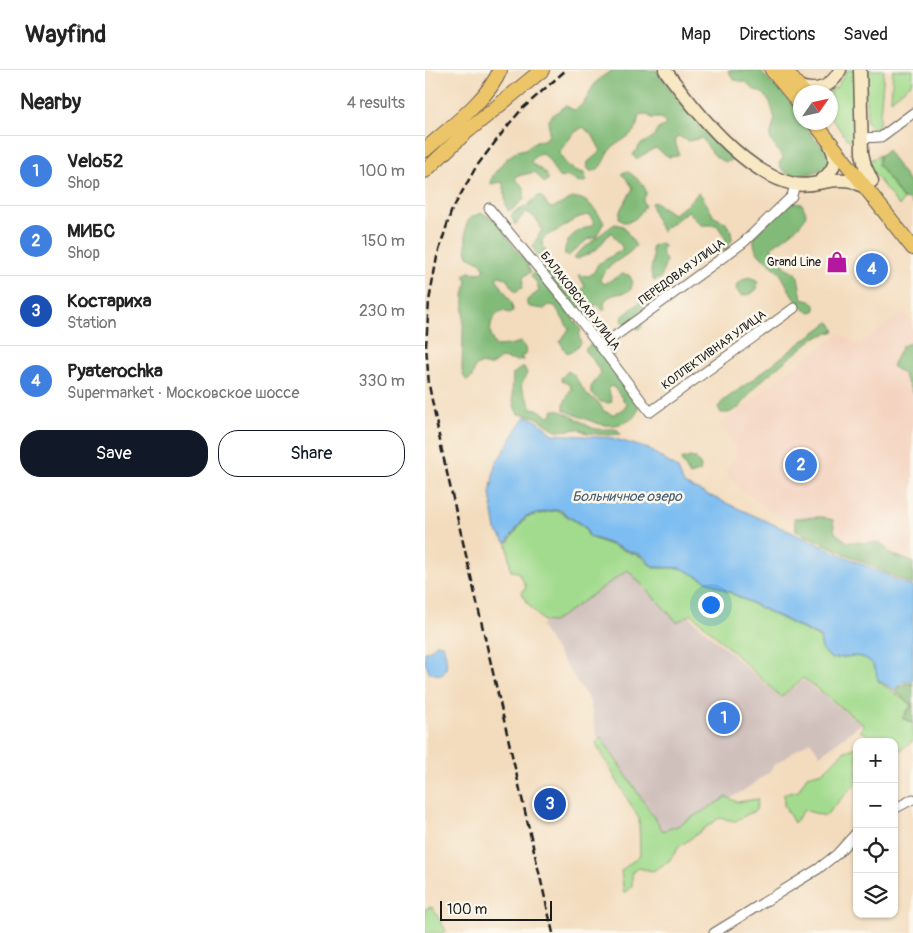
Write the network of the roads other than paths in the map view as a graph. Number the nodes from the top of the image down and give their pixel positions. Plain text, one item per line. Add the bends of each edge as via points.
1 (500, 70) edge
2 (542, 70) edge
3 (665, 70) edge
4 (772, 70) edge
5 (785, 70) edge
6 (839, 70) edge
7 (860, 70) edge
8 (797, 85) edge
9 (828, 85) edge
10 (793, 95) edge
11 (913, 113) edge
12 (826, 130) edge
13 (827, 130) edge
14 (861, 138) junction
15 (425, 150) edge
16 (425, 171) edge
17 (795, 184) junction
18 (817, 184) junction
19 (868, 184) junction
20 (489, 208) dead end
21 (913, 233) edge
22 (913, 248) edge
23 (794, 308) dead end
24 (600, 347) junction
25 (650, 412) joint
26 (913, 799) edge
27 (898, 807) edge
28 (853, 836) edge
29 (714, 933) edge

1 - 15 main road via 484,96
2 - 16 main road
3 - 17 main road via 696,110 740,154 778,180
4 - 10 main road
5 - 8 main road
6 - 9 main road
7 - 14 main road
11 - 14 street via 881,137
12 - 18 main road via 835,162 833,169
13 - 19 main road
14 - 19 main road
17 - 18 main road
17 - 24 street, ПЕРЕДОВАЯ УЛИЦА via 792,196 744,242
18 - 19 main road via 837,180
19 - 21 main road
19 - 22 main road
20 - 24 street, БАЛАКОВСКАЯ УЛИЦА
23 - 25 street, КОЛЛЕКТИВНАЯ УЛИЦА
24 - 25 street, БАЛАКОВСКАЯ УЛИЦА
26 - 27 street
28 - 29 street via 818,869

